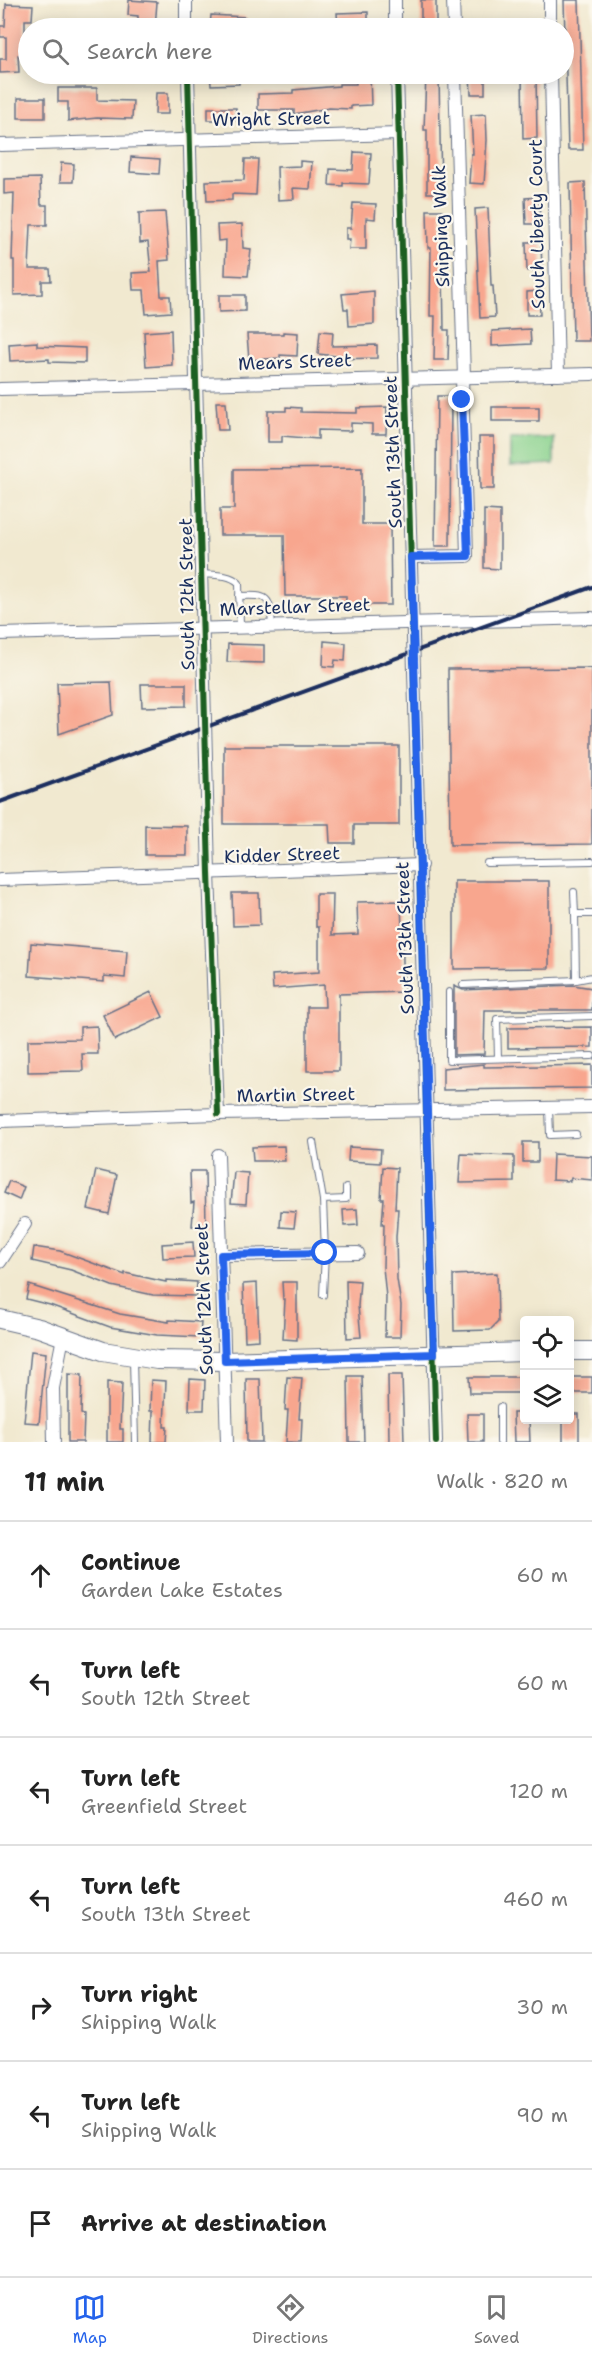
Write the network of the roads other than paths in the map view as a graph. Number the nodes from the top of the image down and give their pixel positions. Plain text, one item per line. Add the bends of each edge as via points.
1 (186, 0) edge
2 (394, 0) edge
3 (453, 0) edge
4 (550, 0) edge
5 (186, 18) edge
6 (395, 18) edge
7 (454, 18) edge
8 (550, 18) edge
9 (188, 84) edge
10 (397, 84) edge
11 (455, 84) edge
12 (551, 84) edge
13 (399, 134) junction
14 (190, 139) junction
15 (0, 145) edge
16 (592, 374) edge
17 (558, 375) junction
18 (406, 377) junction
19 (463, 377) junction
20 (197, 383) junction
21 (0, 389) edge
22 (411, 557) junction
23 (202, 574) junction
24 (239, 596) junction
25 (592, 618) edge
26 (414, 622) junction
27 (272, 626) junction
28 (240, 627) junction
29 (203, 628) junction
30 (0, 634) edge
31 (592, 861) edge
32 (487, 863) dead end
33 (421, 865) junction
34 (209, 873) junction
35 (0, 880) edge
36 (574, 892) dead end
37 (575, 914) junction
38 (592, 914) edge
39 (592, 977) edge
40 (576, 980) junction
41 (463, 985) dead end
42 (448, 992) dead end
43 (592, 1016) edge
44 (592, 1056) edge
45 (498, 1058) junction
46 (592, 1107) edge
47 (549, 1108) junction
48 (427, 1111) junction
49 (218, 1114) junction
50 (0, 1121) edge
51 (576, 1134) dead end
52 (314, 1142) dead end
53 (218, 1155) dead end
54 (346, 1188) dead end
55 (323, 1200) junction
56 (26, 1224) dead end
57 (325, 1253) junction
58 (358, 1253) dead end
59 (221, 1255) junction
60 (0, 1262) edge
61 (323, 1295) dead end
62 (0, 1319) edge
63 (63, 1337) junction
64 (574, 1351) edge
65 (592, 1351) edge
66 (520, 1352) edge
67 (434, 1354) junction
68 (133, 1357) junction
69 (225, 1361) junction
70 (500, 1407) dead end
71 (54, 1442) edge
72 (135, 1442) edge
73 (227, 1442) edge
74 (436, 1442) edge
75 (501, 1442) edge

1 - 5 street
2 - 6 street
3 - 7 street
4 - 8 street
9 - 14 street, South 12th Street
10 - 13 street, South 13th Street
11 - 19 street, Shipping Walk
12 - 17 street, South Liberty Court
13 - 14 street, Wright Street
13 - 18 street, South 13th Street
14 - 15 street, Wright Street
14 - 20 street, South 12th Street
16 - 17 street, Mears Street
17 - 19 street, Mears Street
18 - 19 street, Mears Street
18 - 20 street, Mears Street
18 - 22 street, South 13th Street
19 - 22 street, Shipping Walk via 468,556
20 - 21 street, Mears Street
20 - 23 street, South 12th Street
22 - 26 street, South 13th Street
23 - 24 lane via 234,579
23 - 29 street, South 12th Street
24 - 27 lane via 267,597
24 - 28 lane
25 - 26 street, Marstellar Street
26 - 27 street, Marstellar Street
26 - 33 street, South 13th Street
27 - 28 street, Marstellar Street
28 - 29 street, Marstellar Street
29 - 30 street, Marstellar Street
29 - 34 street, South 12th Street
31 - 32 lane
33 - 34 street, Kidder Street
33 - 48 street, South 13th Street
34 - 35 street, Kidder Street
34 - 49 street, South 12th Street
36 - 37 lane
37 - 38 lane
37 - 40 lane
39 - 40 lane
40 - 41 lane
42 - 45 lane via 449,1059
43 - 45 lane via 497,1019
44 - 45 lane
46 - 47 street, Martin Street
47 - 48 street, Martin Street
47 - 51 lane via 550,1135
48 - 49 street, Martin Street
48 - 67 street, South 13th Street
49 - 50 street, Martin Street
52 - 55 lane
53 - 59 street, South 12th Street
54 - 55 lane via 346,1199
55 - 57 lane
56 - 60 street
57 - 58 street
57 - 59 street
57 - 61 lane
59 - 69 street, South 12th Street
62 - 63 main road
63 - 68 main road
63 - 71 street via 53,1388
64 - 65 main road
66 - 67 main road
67 - 69 main road
67 - 74 street, South 13th Street
68 - 69 main road
68 - 72 lane
69 - 73 street, South 12th Street
70 - 75 lane

